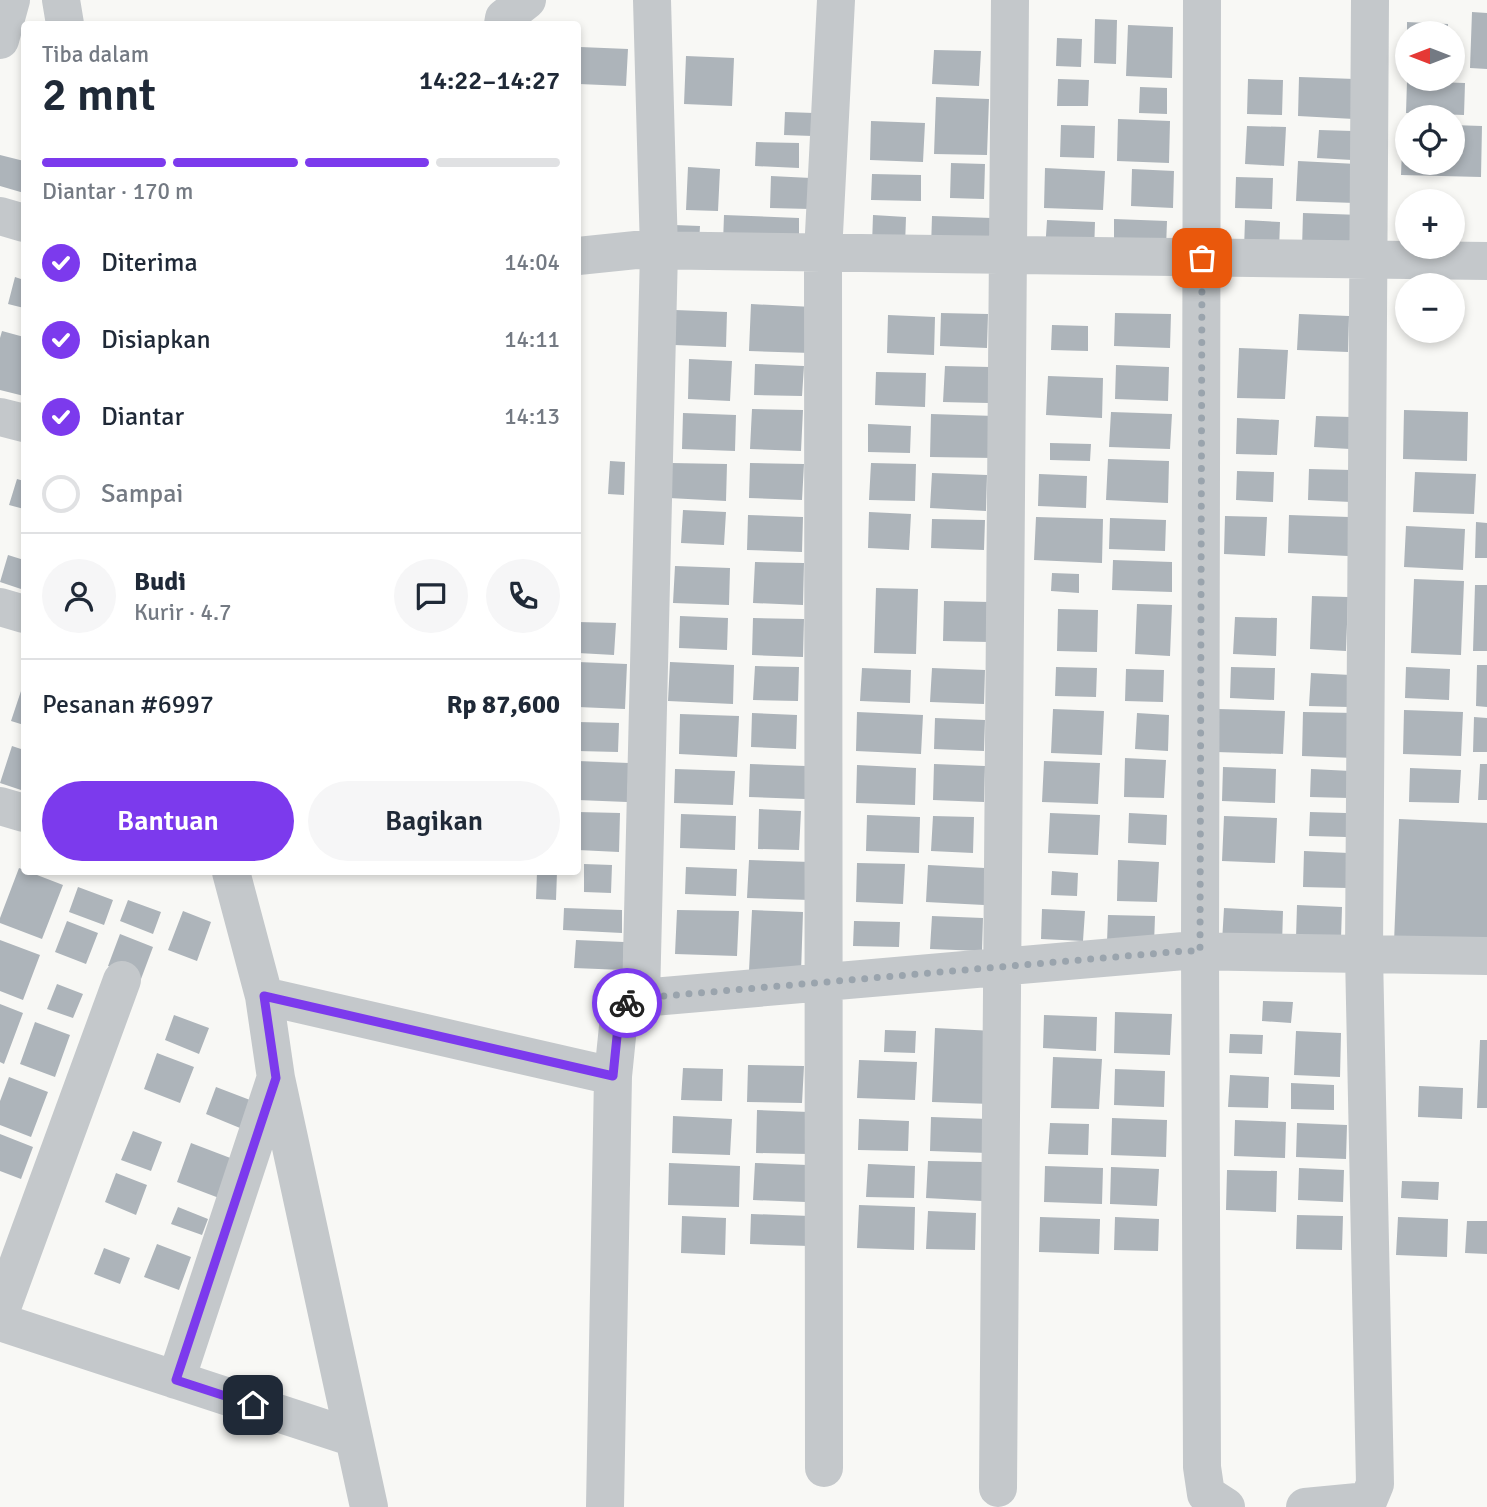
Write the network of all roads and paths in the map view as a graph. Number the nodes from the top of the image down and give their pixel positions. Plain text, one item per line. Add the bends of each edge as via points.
1 (11, 0) edge
2 (61, 0) edge
3 (527, 0) edge
4 (652, 0) edge
5 (836, 0) edge
6 (1010, 0) edge
7 (1202, 0) edge
8 (1370, 0) edge
9 (64, 21) edge
10 (504, 21) edge
11 (0, 40) edge
12 (0, 216) edge
13 (21, 222) edge
14 (659, 251) junction
15 (823, 253) junction
16 (1008, 255) junction
17 (581, 256) edge
18 (1202, 258) junction
19 (1368, 260) junction
20 (1487, 261) edge
21 (0, 416) edge
22 (21, 422) edge
23 (0, 607) edge
24 (21, 613) edge
25 (0, 806) edge
26 (21, 812) edge
27 (232, 875) edge
28 (1200, 951) junction
29 (1364, 954) junction
30 (1487, 956) edge
31 (1002, 967) junction
32 (122, 980) dead end
33 (824, 983) junction
34 (264, 996) junction
35 (641, 998) junction
36 (613, 1076) junction
37 (276, 1078) junction
38 (0, 1313) edge
39 (0, 1322) edge
40 (176, 1380) junction
41 (355, 1438) junction
42 (824, 1468) dead end
43 (998, 1489) dead end
44 (369, 1507) edge
45 (605, 1507) edge
46 (1226, 1507) edge
47 (1306, 1507) edge

1 - 11 street
2 - 9 street
3 - 10 street
4 - 14 street
5 - 15 street
6 - 16 street
7 - 18 street
8 - 19 street
12 - 13 street
14 - 15 street
14 - 17 street
14 - 35 street
15 - 16 street
15 - 33 street
16 - 18 street
16 - 31 street
18 - 19 street
18 - 28 street
19 - 20 street
19 - 29 street
21 - 22 street
23 - 24 street
25 - 26 street
27 - 34 street
28 - 29 street
28 - 31 street
28 - 46 street via 1202,1467 1206,1494
29 - 30 street
29 - 47 street via 1375,1484 1368,1501
31 - 33 street
31 - 43 street
32 - 38 street
33 - 35 street
33 - 42 street
34 - 36 street
34 - 37 street
35 - 36 street via 620,1007
36 - 45 street
37 - 40 street
37 - 41 street
39 - 40 street
40 - 41 street
41 - 44 street

